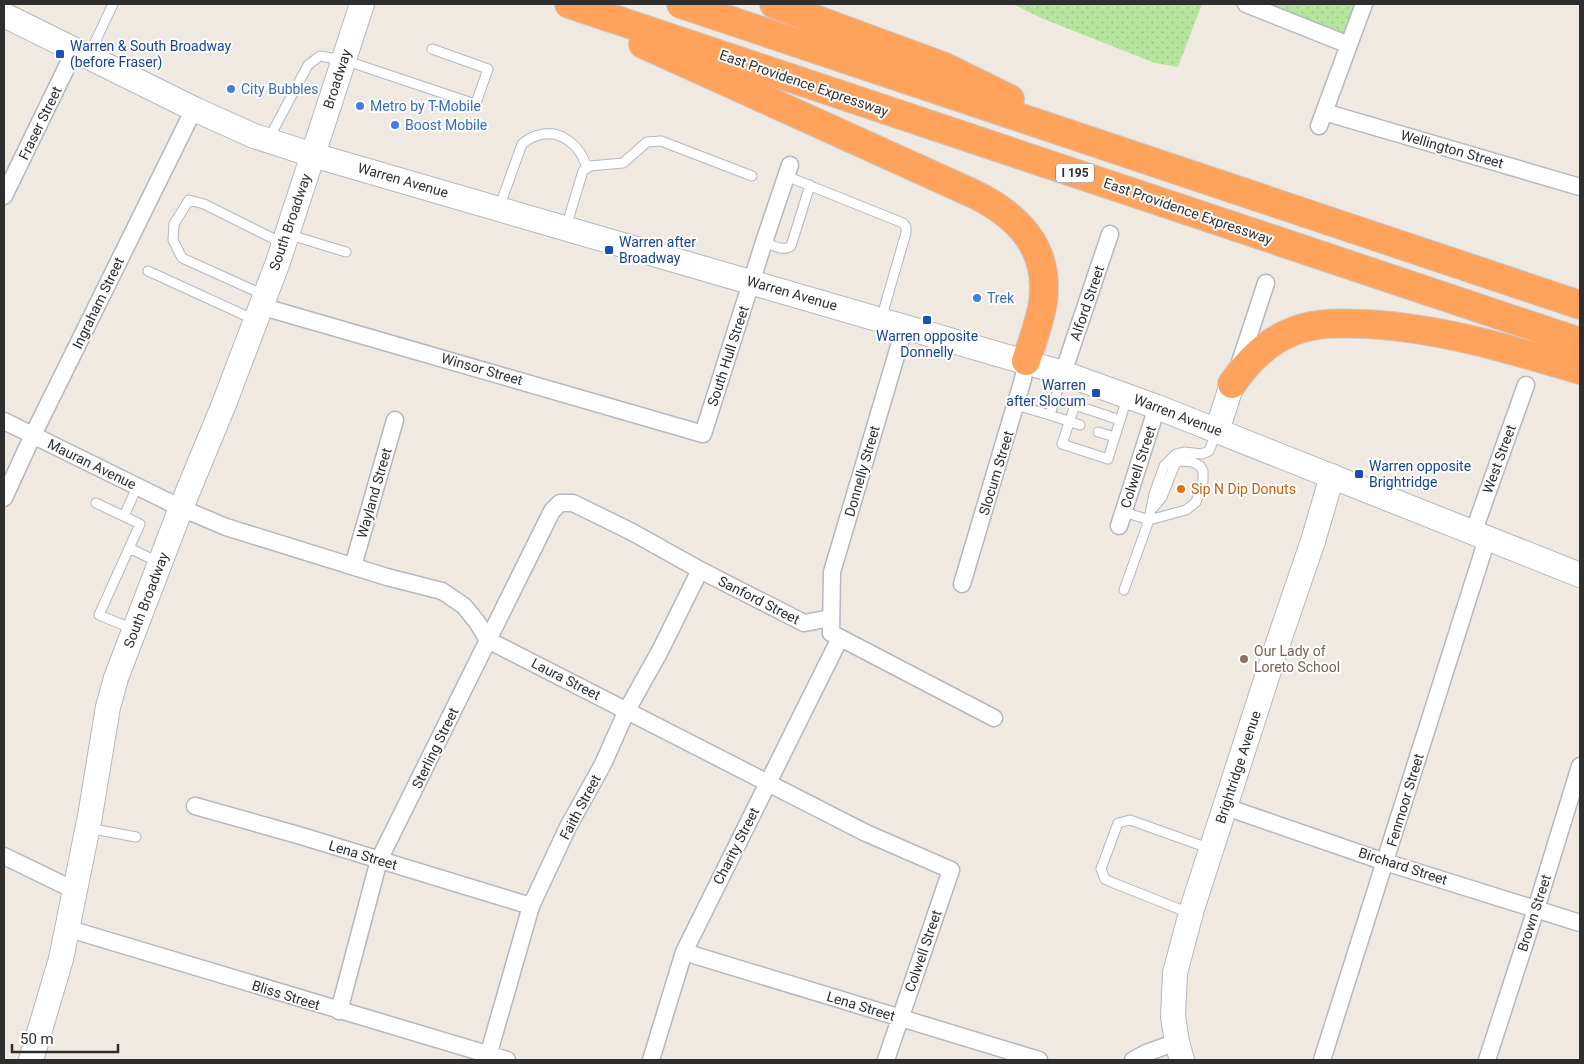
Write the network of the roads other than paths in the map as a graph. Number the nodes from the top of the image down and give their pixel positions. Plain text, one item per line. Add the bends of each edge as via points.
1 (114, 4) edge
2 (362, 4) edge
3 (555, 4) edge
4 (569, 4) edge
5 (681, 4) edge
6 (774, 4) edge
7 (1246, 4) edge
8 (1364, 4) edge
9 (4, 15) edge
10 (1349, 45) junction
11 (432, 49) dead end
12 (82, 54) junction
13 (344, 60) junction
14 (194, 109) junction
15 (267, 141) junction
16 (1110, 148) junction
17 (313, 155) junction
18 (587, 168) junction
19 (788, 170) joint
20 (752, 176) dead end
21 (810, 185) junction
22 (1580, 187) edge
23 (4, 196) edge
24 (499, 208) junction
25 (566, 227) junction
26 (1110, 234) dead end
27 (285, 239) junction
28 (764, 242) junction
29 (346, 252) dead end
30 (148, 271) dead end
31 (752, 281) junction
32 (1266, 283) dead end
33 (1580, 305) edge
34 (260, 307) junction
35 (881, 319) junction
36 (905, 326) junction
37 (1580, 342) edge
38 (1026, 361) junction
39 (1580, 370) edge
40 (1063, 372) junction
41 (1232, 384) junction
42 (1526, 385) dead end
43 (1127, 395) junction
44 (1016, 406) junction
45 (1157, 407) junction
46 (1050, 415) junction
47 (396, 420) dead end
48 (1120, 420) junction
49 (4, 421) edge
50 (1070, 422) junction
51 (1080, 425) dead end
52 (1217, 430) junction
53 (1098, 432) dead end
54 (703, 434) joint
55 (32, 435) junction
56 (1115, 437) junction
57 (1332, 476) junction
58 (137, 486) junction
59 (4, 498) edge
60 (565, 502) joint
61 (96, 503) dead end
62 (181, 508) junction
63 (1151, 510) junction
64 (124, 516) junction
65 (1122, 519) joint
66 (1149, 520) junction
67 (1480, 536) junction
68 (129, 548) junction
69 (160, 563) junction
70 (353, 566) junction
71 (700, 570) junction
72 (1580, 575) edge
73 (962, 584) dead end
74 (1124, 590) dead end
75 (831, 618) junction
76 (136, 630) junction
77 (840, 638) junction
78 (488, 640) junction
79 (627, 710) junction
80 (994, 718) dead end
81 (1580, 766) edge
82 (768, 783) junction
83 (195, 806) dead end
84 (1226, 807) junction
85 (88, 828) junction
86 (136, 837) dead end
87 (1212, 849) junction
88 (4, 856) edge
89 (379, 860) junction
90 (1386, 862) junction
91 (951, 870) joint
92 (74, 890) junction
93 (531, 906) junction
94 (1536, 909) junction
95 (1191, 914) junction
96 (1580, 923) edge
97 (66, 928) junction
98 (684, 952) junction
99 (339, 1011) junction
100 (900, 1018) junction
101 (1180, 1051) edge
102 (488, 1056) junction
103 (31, 1060) edge
104 (507, 1060) edge
105 (650, 1060) edge
106 (886, 1060) edge
107 (1039, 1060) edge
108 (1133, 1060) edge
109 (1322, 1060) edge
110 (1487, 1060) edge

1 - 12 lane
2 - 13 main road, Broadway
3 - 38 highway via 974,194 1010,215 1033,244 1043,280 1040,314
4 - 37 highway, East Providence Expressway / I 195
5 - 16 highway, I 195
6 - 16 highway via 945,67
7 - 10 street
8 - 10 street
9 - 12 main road, Warren Avenue
10 - 22 street, Wellington Street via 1322,119
11 - 13 lane via 488,69 476,103
12 - 14 main road, Warren Avenue
12 - 23 street, Fraser Street
13 - 15 lane via 320,56 308,65
13 - 17 main road, Broadway
14 - 15 main road, Warren Avenue
14 - 55 street, Ingraham Street
15 - 17 main road, Warren Avenue
16 - 33 highway, I 195
17 - 24 main road, Warren Avenue
17 - 27 main road, South Broadway
18 - 20 lane via 623,163 647,142 661,141
18 - 24 lane via 576,146 565,137 536,136 522,144
18 - 25 lane via 583,171
19 - 21 lane
19 - 28 street, South Hull Street
21 - 28 lane via 791,246 783,248
21 - 35 lane via 906,227
24 - 25 main road, Warren Avenue
25 - 31 main road, Warren Avenue
26 - 40 street, Alford Street
27 - 29 lane
27 - 34 main road, South Broadway
27 - 34 lane via 189,200 174,224 173,240 182,258
28 - 31 street, South Hull Street
30 - 34 lane
31 - 35 main road, Warren Avenue
31 - 54 street, South Hull Street
32 - 41 street
34 - 54 street, Winsor Street
34 - 62 main road, South Broadway
35 - 36 main road, Warren Avenue
36 - 38 main road, Warren Avenue
36 - 75 street, Donnelly Street via 832,572
38 - 40 main road, Warren Avenue
38 - 44 street, Slocum Street
39 - 41 highway via 1453,335 1388,326 1329,324 1299,329 1270,343
40 - 43 main road, Warren Avenue
40 - 46 lane
41 - 52 main road
42 - 67 street, West Street
43 - 45 main road, Warren Avenue
43 - 48 lane
44 - 46 lane
44 - 73 street, Slocum Street
45 - 52 main road, Warren Avenue
45 - 65 street, Colwell Street
46 - 50 lane
47 - 70 street, Wayland Street
48 - 50 lane via 1075,405
48 - 56 lane
49 - 55 street, Mauran Avenue
50 - 51 lane
50 - 56 lane via 1062,444 1108,459
52 - 57 main road, Warren Avenue
52 - 63 lane via 1209,451 1202,454 1184,452 1169,459
53 - 56 lane
55 - 58 street, Mauran Avenue
55 - 59 street, Ingraham Street
57 - 67 main road, Warren Avenue
57 - 84 main road, Brightridge Avenue
58 - 62 street, Mauran Avenue
58 - 64 lane
60 - 71 street, Sanford Street via 632,532
60 - 78 street, Sterling Street via 552,511
61 - 64 lane
62 - 69 main road, South Broadway
62 - 70 street via 226,527
63 - 66 lane
63 - 66 lane via 1162,497 1175,464 1187,461 1200,466 1204,476 1196,502 1186,510
64 - 68 lane via 140,524
65 - 66 lane
66 - 74 lane
67 - 72 main road, Warren Avenue
67 - 90 street, Fenmoor Street
68 - 69 lane
68 - 76 lane via 99,615
69 - 76 main road, South Broadway
70 - 78 street via 442,591 464,606
71 - 75 street, Sanford Street via 804,624
71 - 79 street, Faith Street
75 - 77 street via 830,633
76 - 85 main road, South Broadway via 116,678 108,708
77 - 80 street
77 - 82 street, Charity Street
78 - 79 street, Laura Street
78 - 89 street, Sterling Street
79 - 82 street, Laura Street
79 - 93 street, Faith Street
81 - 94 street, Brown Street
82 - 91 street, Laura Street
82 - 98 street, Charity Street
83 - 89 street, Lena Street
84 - 87 main road, Brightridge Avenue
84 - 90 street, Birchard Street
85 - 86 lane
85 - 92 main road, South Broadway
87 - 95 main road, Brightridge Avenue
87 - 95 lane via 1130,820 1118,823 1101,869 1105,879
88 - 92 street
89 - 93 street, Lena Street
89 - 99 street, Sterling Street
90 - 94 street, Birchard Street
90 - 109 street, Fenmoor Street
91 - 100 street, Colwell Street
92 - 97 main road, South Broadway
93 - 102 street, Faith Street
94 - 96 street, Birchard Street
94 - 110 street, Brown Street
95 - 101 main road, Brightridge Avenue via 1174,980 1173,1016
97 - 99 street, Bliss Street
97 - 103 main road, South Broadway via 61,959
98 - 100 street, Lena Street
98 - 105 street, Charity Street
99 - 102 street, Bliss Street
100 - 106 street, Colwell Street
100 - 107 street, Lena Street
101 - 108 street via 1146,1053
102 - 104 street, Bliss Street

